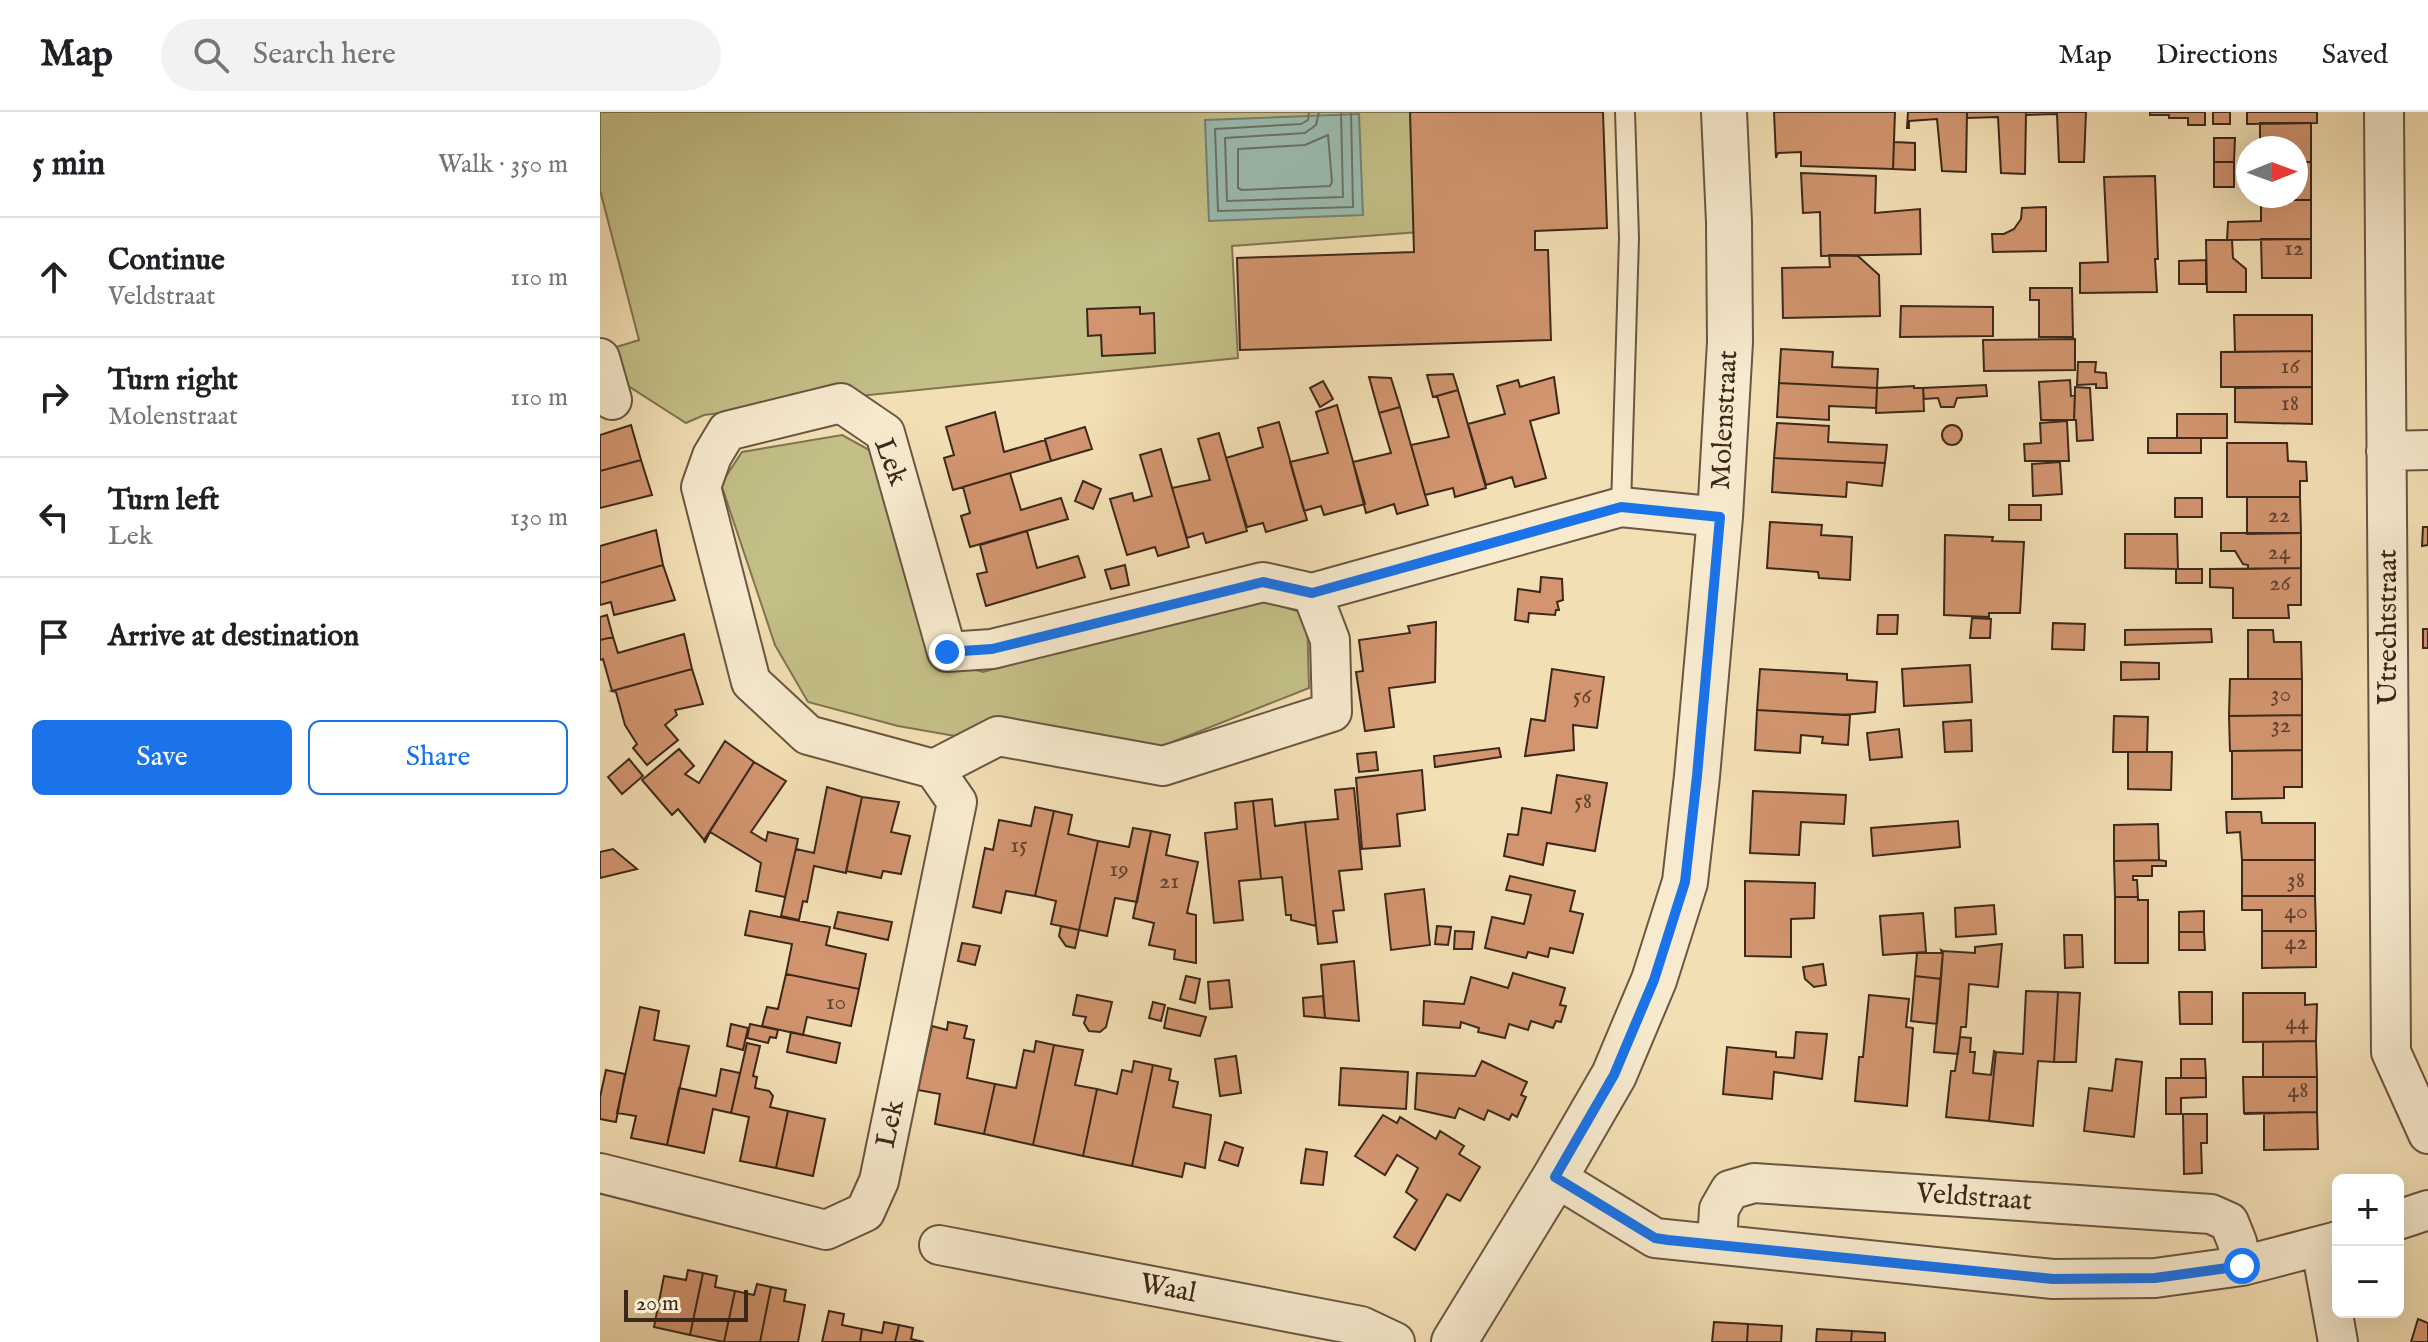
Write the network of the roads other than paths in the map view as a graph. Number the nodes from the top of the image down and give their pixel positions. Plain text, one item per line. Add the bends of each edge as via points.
1 (1625, 112) edge
2 (1724, 112) edge
3 (2384, 112) edge
4 (600, 358) edge
5 (612, 400) dead end
6 (2428, 450) edge
7 (2386, 451) junction
8 (1621, 507) junction
9 (1720, 517) junction
10 (1312, 593) junction
11 (934, 769) junction
12 (2428, 1134) edge
13 (600, 1173) edge
14 (1555, 1177) junction
15 (2428, 1210) edge
16 (2404, 1218) edge
17 (1717, 1243) junction
18 (2329, 1244) edge
19 (939, 1245) dead end
20 (2242, 1266) junction
21 (1395, 1342) edge
22 (1454, 1342) edge
23 (2338, 1342) edge

1 - 8 lane via 1629,238
2 - 9 street, Molenstraat via 1730,342
3 - 7 street, Utrechtstraat
4 - 5 street
6 - 7 street
7 - 12 street, Utrechtstraat via 2391,1052
8 - 9 street, Lek
8 - 10 street, Lek
9 - 14 street, Molenstraat via 1685,882 1654,980 1614,1075
10 - 11 street via 1330,640 1332,712 1163,766 998,736
10 - 11 street, Lek via 1263,582 992,649 947,652 885,433 841,403 727,431 701,487 751,682 808,735
11 - 13 street, Lek via 957,802 879,1181 865,1212 826,1230
14 - 17 street via 1655,1238
14 - 22 street, Molenstraat
15 - 16 street
17 - 20 street via 2053,1279 2155,1278
17 - 20 street, Veldstraat via 1719,1209 1730,1190 1754,1183 2211,1214 2229,1222
18 - 20 street
18 - 23 street
19 - 21 street, Waal via 1361,1326

